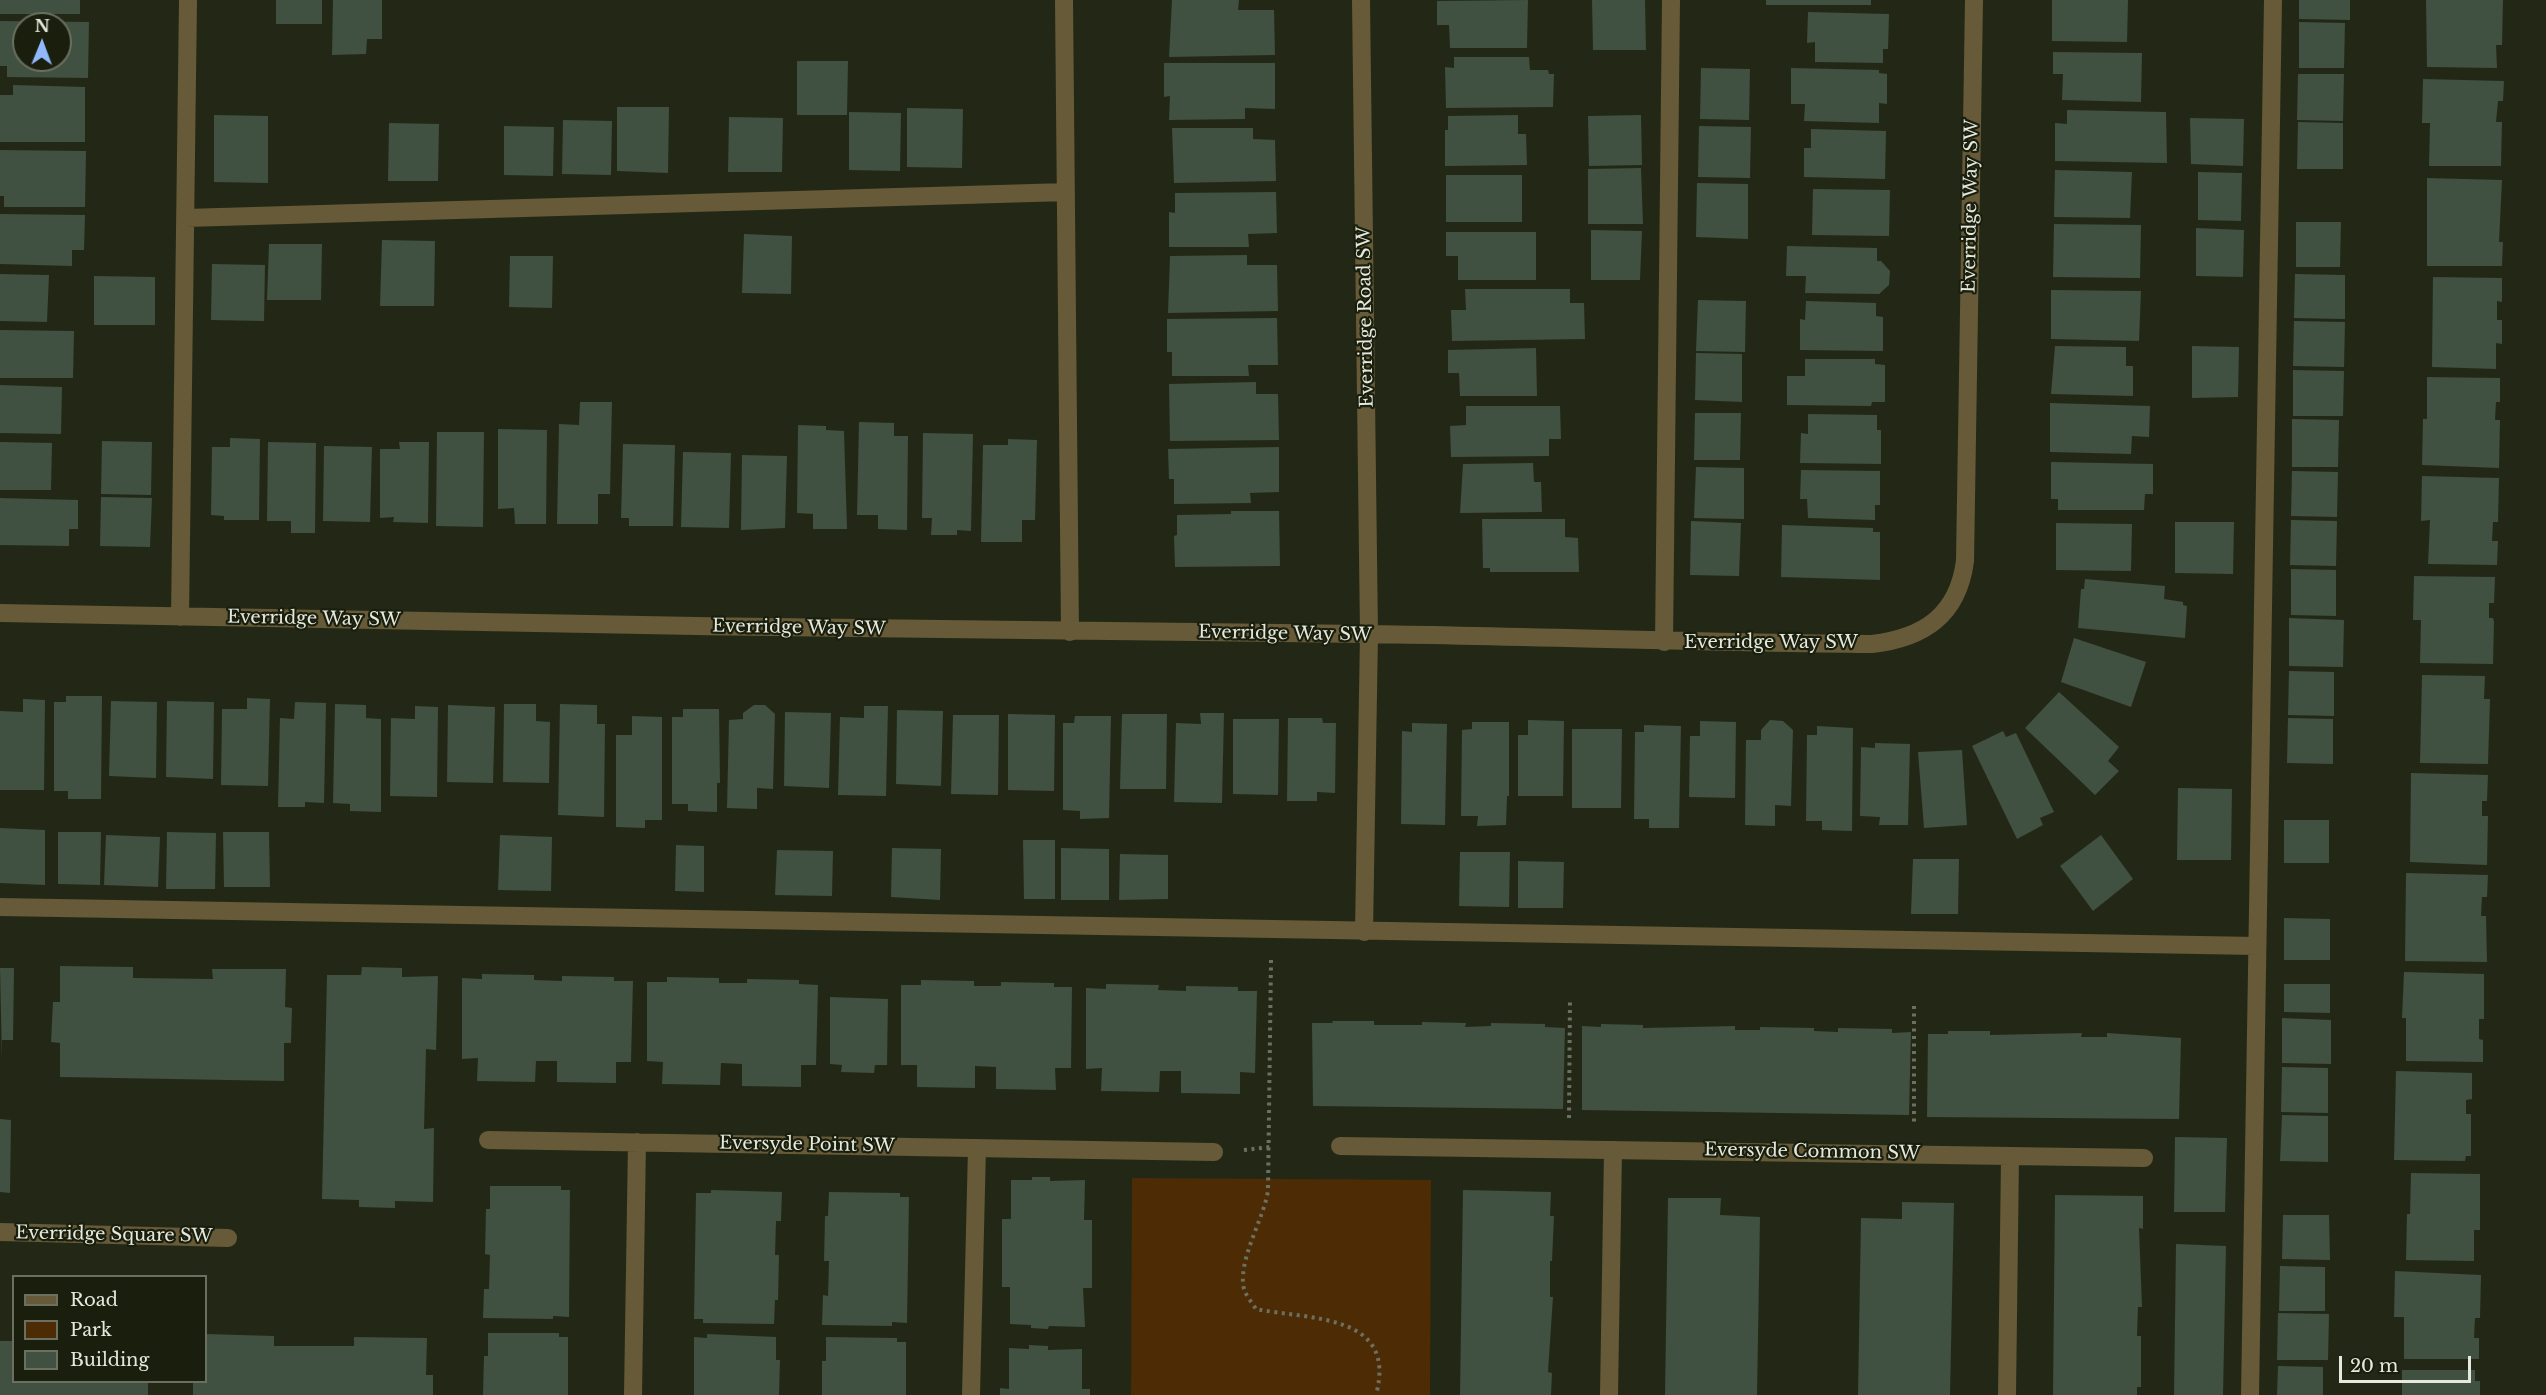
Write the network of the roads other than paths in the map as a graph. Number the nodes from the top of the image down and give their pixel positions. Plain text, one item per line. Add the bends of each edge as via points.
1 (188, 0) edge
2 (1064, 0) edge
3 (1361, 0) edge
4 (1671, 0) edge
5 (1974, 0) edge
6 (2273, 0) edge
7 (1066, 192) junction
8 (186, 218) junction
9 (0, 613) edge
10 (180, 617) junction
11 (1070, 632) junction
12 (1370, 634) junction
13 (1664, 642) junction
14 (0, 907) edge
15 (1364, 932) junction
16 (2257, 946) junction
17 (488, 1140) dead end
18 (637, 1142) junction
19 (1340, 1146) dead end
20 (977, 1148) junction
21 (1613, 1150) junction
22 (1214, 1152) dead end
23 (2010, 1157) junction
24 (2144, 1158) dead end
25 (0, 1232) edge
26 (228, 1238) dead end
27 (633, 1395) edge
28 (971, 1395) edge
29 (1609, 1395) edge
30 (2007, 1395) edge
31 (2250, 1395) edge

1 - 8 street
2 - 7 street
3 - 12 street, Everridge Road SW
4 - 13 street
5 - 13 street, Everridge Way SW via 1965,561 1963,579 1954,598 1920,633 1894,641
6 - 16 street
7 - 8 street
7 - 11 street
8 - 10 street
9 - 10 street, Everridge Way SW
10 - 11 street, Everridge Way SW
11 - 12 street, Everridge Way SW
12 - 13 street, Everridge Way SW
12 - 15 street, Everridge Road SW
14 - 15 street
15 - 16 street
16 - 31 street
17 - 18 street, Eversyde Point SW
18 - 20 street, Eversyde Point SW
18 - 27 street
19 - 21 street, Eversyde Common SW
20 - 22 street, Eversyde Point SW
20 - 28 street
21 - 23 street, Eversyde Common SW
21 - 29 street
23 - 24 street, Eversyde Common SW
23 - 30 street
25 - 26 street, Everridge Square SW

